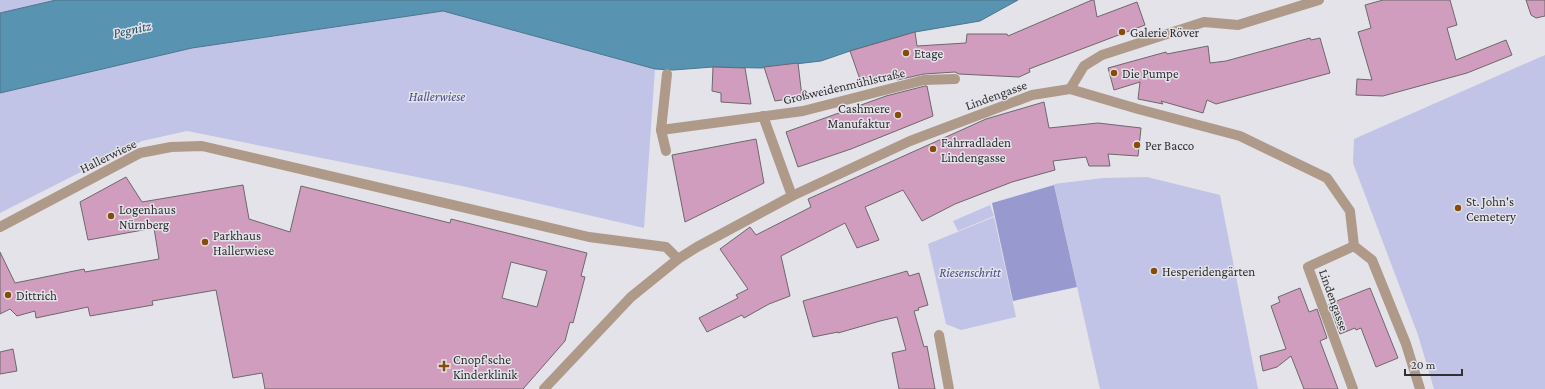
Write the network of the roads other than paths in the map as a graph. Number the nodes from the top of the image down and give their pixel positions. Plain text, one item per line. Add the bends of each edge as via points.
1 (1319, 0) edge
2 (667, 74) dead end
3 (955, 79) dead end
4 (1070, 89) junction
5 (763, 116) junction
6 (661, 130) junction
7 (666, 151) dead end
8 (792, 196) junction
9 (0, 227) edge
10 (1354, 246) junction
11 (678, 259) junction
12 (939, 335) dead end
13 (544, 389) edge
14 (948, 389) edge
15 (1353, 389) edge
16 (1420, 389) edge

1 - 4 street via 1238,25 1204,22 1102,55 1084,66
2 - 6 street
3 - 5 street, Großweidenmühlstraße via 924,80 803,111
4 - 8 street, Lindengasse via 1032,95 910,141
4 - 10 street, Lindengasse via 1240,136 1327,178 1350,211
5 - 6 street, Großweidenmühlstraße
5 - 8 street
6 - 7 street
8 - 11 street, Lindengasse
9 - 11 street, Hallerwiese via 140,153 171,147 202,146 589,237 666,247
10 - 15 street, Lindengasse via 1308,267
10 - 16 street via 1372,260 1406,344
11 - 13 street, Lindengasse via 631,297
12 - 14 street

